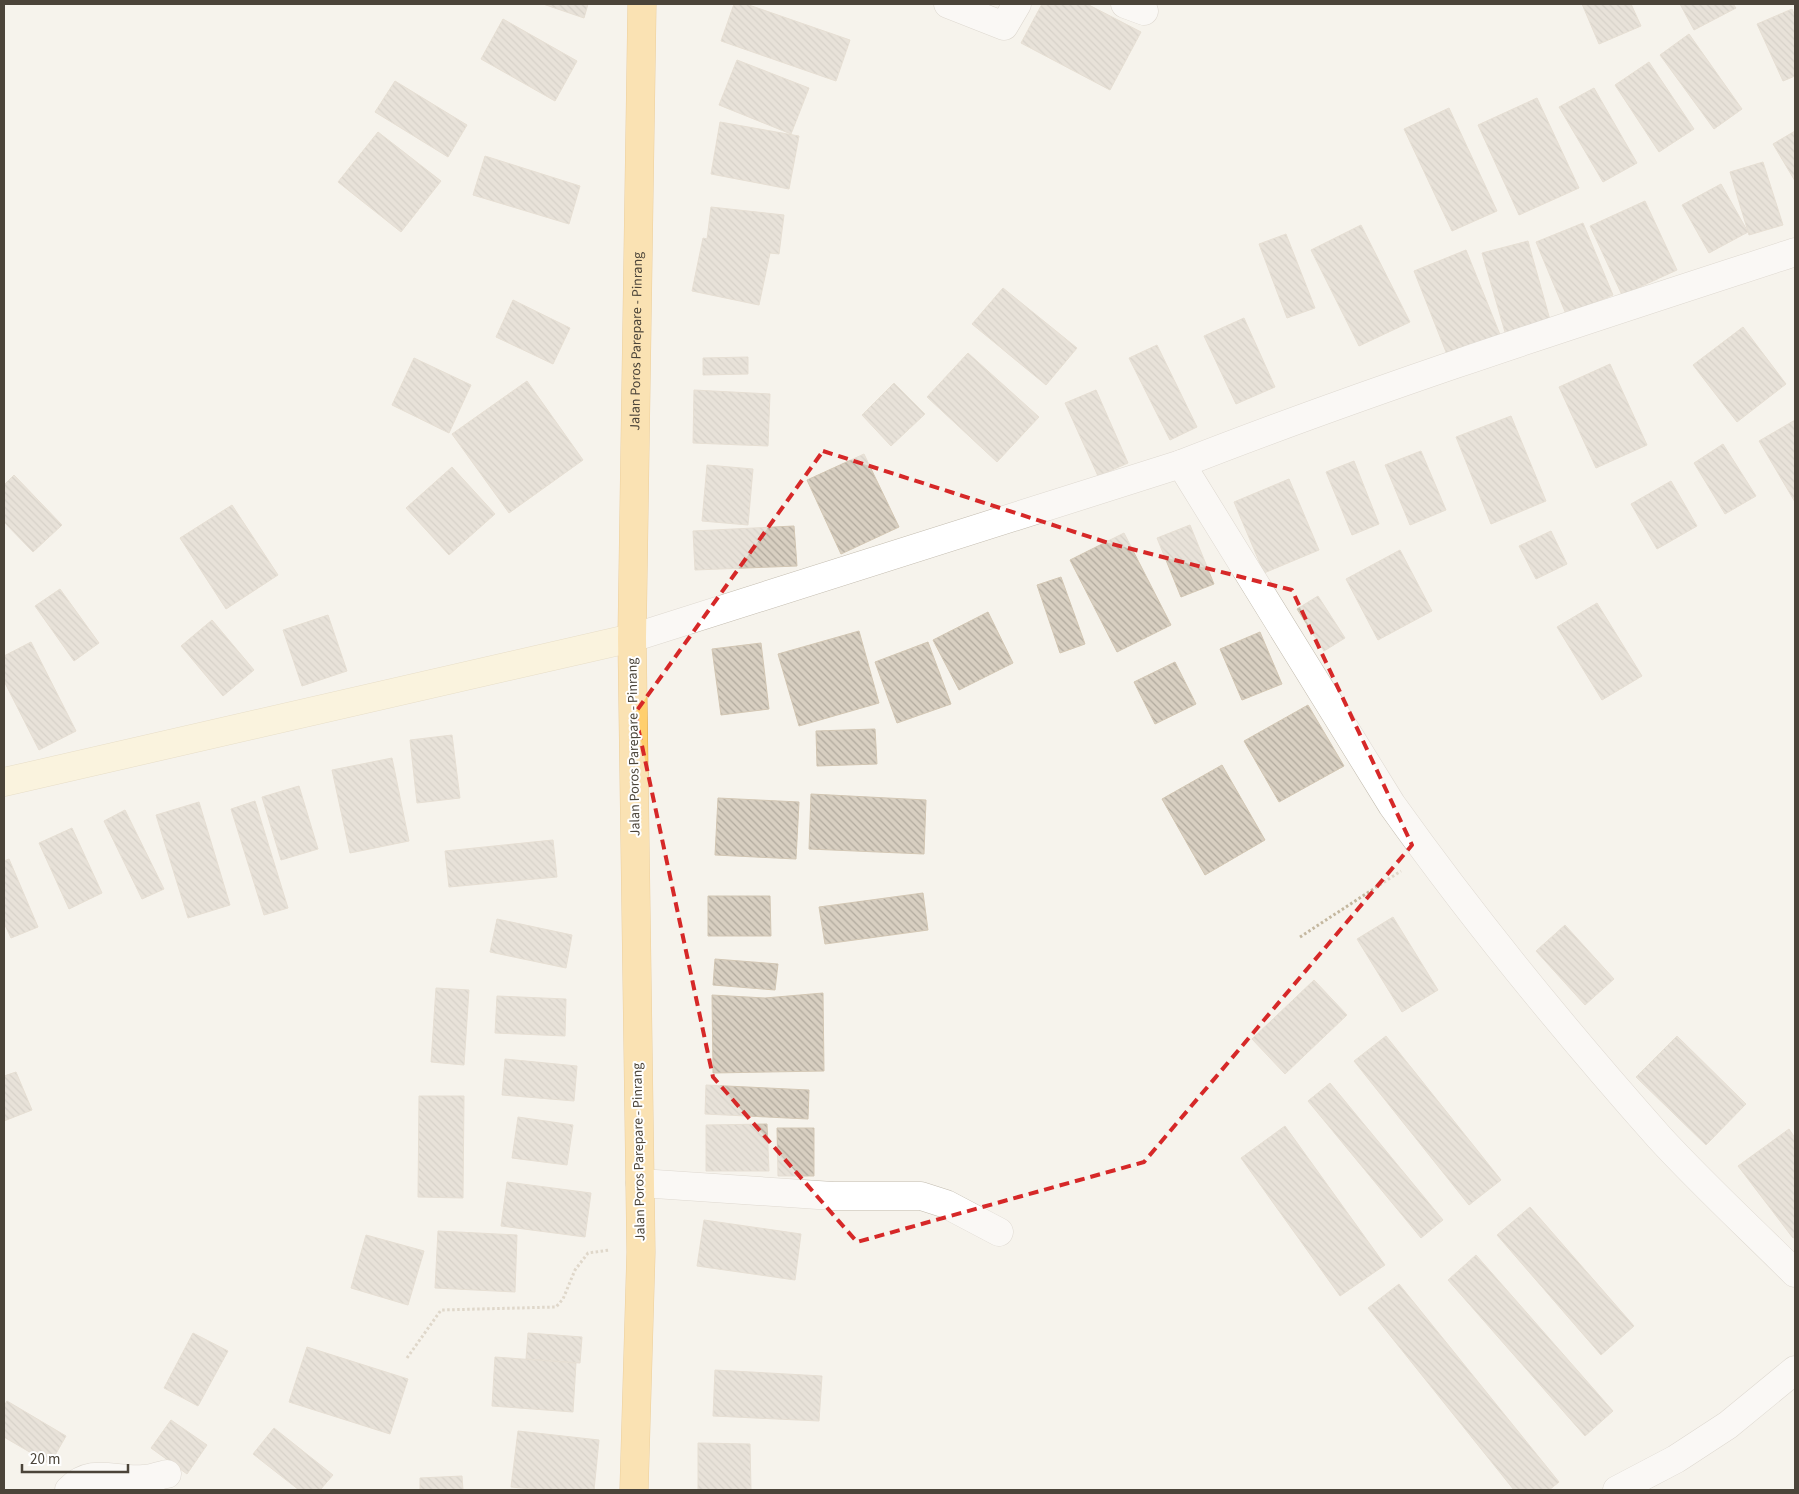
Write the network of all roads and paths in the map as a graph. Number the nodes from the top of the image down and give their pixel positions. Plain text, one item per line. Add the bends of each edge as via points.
1 (642, 4) edge
2 (948, 4) edge
3 (1017, 4) edge
4 (1795, 252) edge
5 (1181, 464) junction
6 (632, 638) junction
7 (4, 782) edge
8 (1427, 854) junction
9 (1300, 937) dead end
10 (640, 1183) junction
11 (999, 1232) dead end
12 (641, 1252) junction
13 (1795, 1273) edge
14 (407, 1358) dead end
15 (1795, 1370) edge
16 (167, 1474) dead end
17 (69, 1490) edge
18 (634, 1490) edge
19 (1617, 1490) edge

1 - 6 highway, Jalan Poros Parepare - Pinrang
2 - 3 street via 1004,26
4 - 5 street via 1593,318
5 - 6 street
5 - 8 street via 1392,805
6 - 7 main road
6 - 10 highway, Jalan Poros Parepare - Pinrang
8 - 9 path
8 - 13 street via 1530,985 1660,1138
10 - 11 street via 833,1196 921,1196 946,1204
10 - 12 highway, Jalan Poros Parepare - Pinrang
12 - 14 path via 602,1249 588,1253 575,1270 563,1299 556,1307 441,1310
12 - 18 highway, Jalan Poros Parepare - Pinrang
15 - 19 street via 1728,1424 1676,1459
16 - 17 street via 144,1479 91,1476 76,1482

